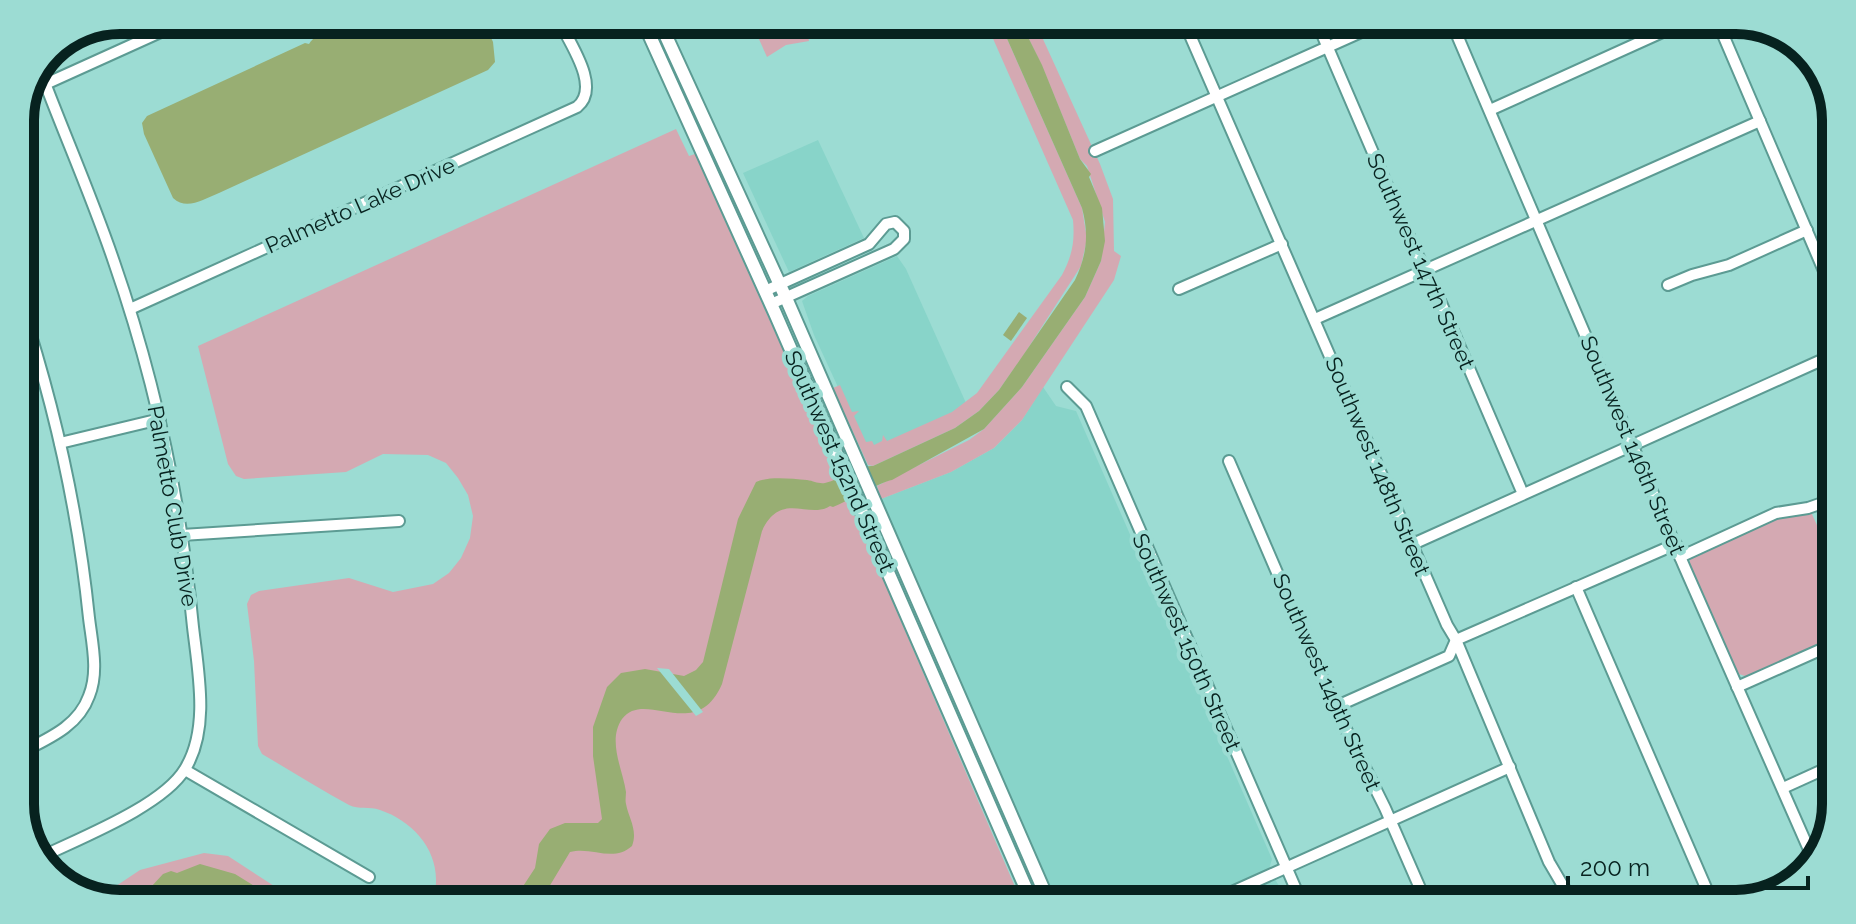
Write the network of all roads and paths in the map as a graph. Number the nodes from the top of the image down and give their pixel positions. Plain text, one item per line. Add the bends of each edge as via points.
1 (156, 34) edge
2 (565, 34) edge
3 (649, 34) edge
4 (665, 34) edge
5 (1190, 34) edge
6 (1322, 34) edge
7 (1357, 34) edge
8 (1457, 34) edge
9 (1658, 34) edge
10 (1723, 34) edge
11 (1328, 47) junction
12 (44, 81) edge
13 (45, 85) junction
14 (41, 87) edge
15 (1217, 95) junction
16 (1490, 110) junction
17 (1760, 121) junction
18 (1095, 151) dead end
19 (1537, 220) junction
20 (1807, 230) junction
21 (1282, 244) junction
22 (1822, 266) edge
23 (1425, 270) junction
24 (780, 284) junction
25 (1668, 285) dead end
26 (1179, 289) dead end
27 (765, 291) junction
28 (786, 298) junction
29 (771, 304) junction
30 (130, 309) junction
31 (1315, 319) junction
32 (34, 351) edge
33 (1822, 360) edge
34 (1067, 387) dead end
35 (160, 419) junction
36 (60, 443) junction
37 (1633, 445) junction
38 (1229, 461) dead end
39 (1523, 494) junction
40 (1822, 503) edge
41 (399, 521) dead end
42 (182, 535) junction
43 (1413, 544) junction
44 (1676, 544) junction
45 (1680, 557) junction
46 (1576, 587) junction
47 (1456, 640) junction
48 (1822, 649) edge
49 (1737, 687) junction
50 (1335, 707) junction
51 (34, 746) edge
52 (1510, 767) junction
53 (185, 770) junction
54 (1822, 770) edge
55 (1783, 788) junction
56 (1391, 821) junction
57 (1809, 850) edge
58 (49, 853) edge
59 (1285, 867) junction
60 (369, 877) dead end
61 (1027, 890) edge
62 (1044, 890) edge
63 (1236, 890) edge
64 (1296, 890) edge
65 (1421, 890) edge
66 (1565, 890) edge
67 (1707, 890) edge

1 - 13 street
2 - 30 street, Palmetto Lake Drive via 588,89 577,107
3 - 27 main road, Southwest 152nd Street
4 - 24 main road, Southwest 152nd Street
5 - 15 street, Southwest 148th Street
6 - 11 street, Southwest 147th Street
7 - 11 street
8 - 16 street, Southwest 146th Street
9 - 16 street
10 - 17 street
11 - 15 street
11 - 23 street, Southwest 147th Street
12 - 13 street, Palmetto Club Drive
13 - 14 street
13 - 30 street, Palmetto Club Drive
15 - 18 street
15 - 21 street, Southwest 148th Street
16 - 19 street, Southwest 146th Street
17 - 19 street
17 - 20 street
19 - 23 street
19 - 37 street, Southwest 146th Street
20 - 22 street
20 - 25 street
21 - 26 street
21 - 31 street, Southwest 148th Street
23 - 31 street
23 - 39 street, Southwest 147th Street
24 - 27 street
24 - 28 main road, Southwest 152nd Street
24 - 28 street via 869,244 886,224 895,222 904,231 894,249
27 - 29 main road, Southwest 152nd Street
28 - 29 street
28 - 62 main road, Southwest 152nd Street
29 - 61 main road, Southwest 152nd Street
30 - 35 street, Palmetto Club Drive
31 - 43 street, Southwest 148th Street
32 - 36 street
33 - 37 street
34 - 59 street, Southwest 150th Street via 1086,406
35 - 36 street
35 - 42 street, Palmetto Club Drive
36 - 51 street via 94,667 89,699 77,718
37 - 39 street
37 - 44 street, Southwest 146th Street
38 - 50 street, Southwest 149th Street
39 - 43 street
40 - 45 street via 1776,513
41 - 42 street
42 - 53 street, Palmetto Club Drive via 199,719
43 - 47 street, Southwest 148th Street
44 - 45 street, Southwest 146th Street
44 - 46 street
45 - 49 street, Southwest 146th Street
46 - 47 street
46 - 67 street
47 - 50 street via 1449,656
47 - 52 street, Southwest 148th Street
48 - 49 street
49 - 55 street, Southwest 146th Street
50 - 56 street, Southwest 149th Street
52 - 56 street
52 - 66 street, Southwest 148th Street
53 - 58 street, Palmetto Club Drive via 151,801
53 - 60 street
54 - 55 street
55 - 57 street, Southwest 146th Street
56 - 59 street
56 - 65 street, Southwest 149th Street
59 - 63 street
59 - 64 street, Southwest 150th Street

